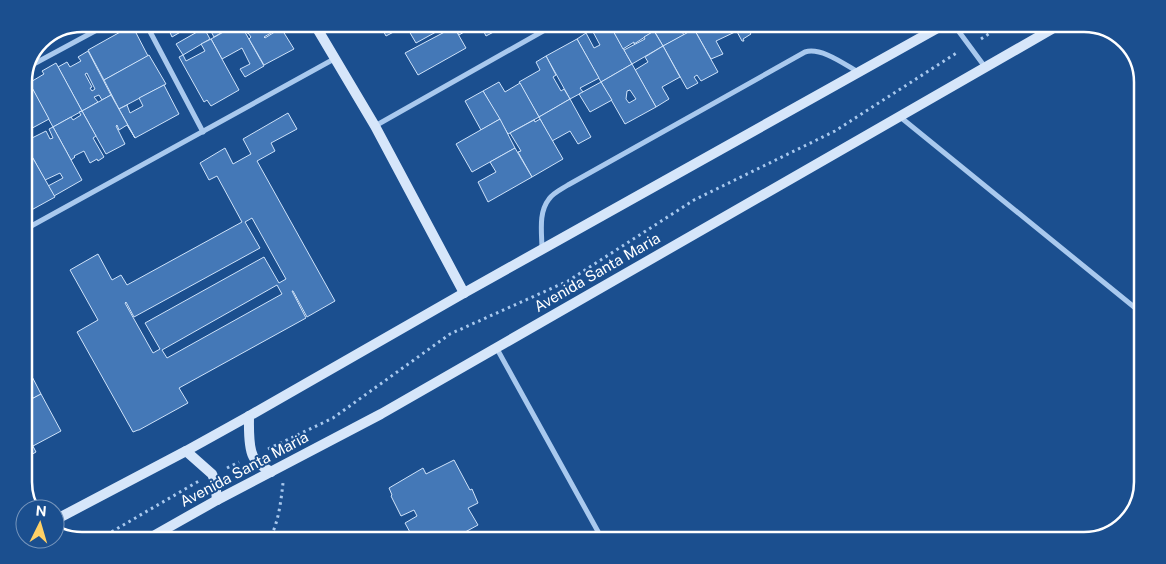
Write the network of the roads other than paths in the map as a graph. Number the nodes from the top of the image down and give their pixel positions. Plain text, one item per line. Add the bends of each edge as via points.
1 (93, 32) edge
2 (150, 32) edge
3 (319, 32) edge
4 (541, 32) edge
5 (931, 32) edge
6 (959, 32) edge
7 (1047, 32) edge
8 (334, 59) junction
9 (37, 62) edge
10 (985, 67) junction
11 (859, 72) junction
12 (899, 116) junction
13 (375, 126) junction
14 (203, 132) junction
15 (33, 225) edge
16 (542, 250) junction
17 (464, 293) junction
18 (1134, 307) edge
19 (496, 347) junction
20 (249, 416) junction
21 (186, 451) junction
22 (271, 472) junction
23 (217, 500) junction
24 (65, 515) edge
25 (159, 532) edge
26 (598, 532) edge

1 - 9 street
2 - 14 street
3 - 8 main road
4 - 13 street
5 - 11 main road
6 - 10 street
7 - 10 main road, Avenida Santa Maria
8 - 13 main road
8 - 14 street
10 - 12 main road, Avenida Santa Maria
11 - 16 main road
11 - 16 street via 820,51 810,50 568,184 550,198 544,209
12 - 18 street
12 - 19 main road, Avenida Santa Maria
13 - 17 main road
14 - 15 street
16 - 17 main road
17 - 20 main road
19 - 22 main road, Avenida Santa Maria via 381,414
19 - 26 street
20 - 21 main road
20 - 22 main road via 253,456
21 - 23 main road via 212,474 216,481
21 - 24 main road
22 - 23 main road, Avenida Santa Maria
23 - 25 main road, Avenida Santa Maria

